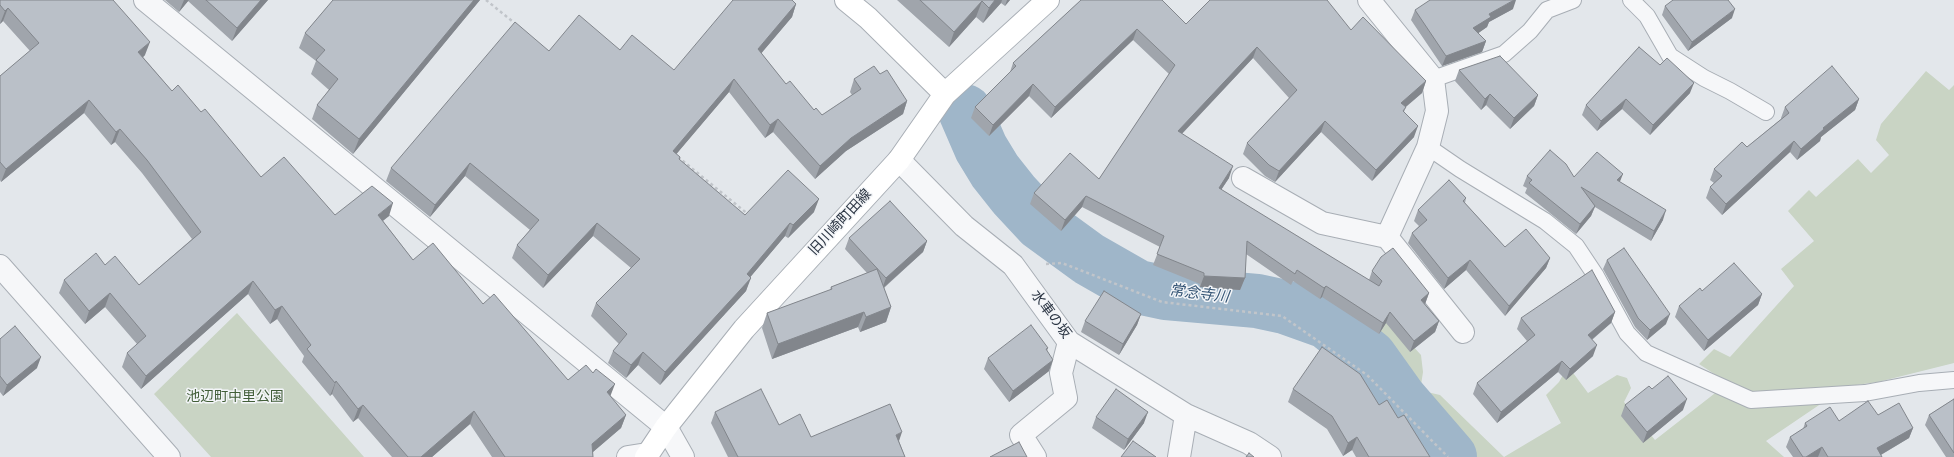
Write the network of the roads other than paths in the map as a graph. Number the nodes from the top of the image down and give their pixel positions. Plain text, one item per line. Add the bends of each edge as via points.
1 (145, 0) edge
2 (846, 0) edge
3 (1048, 0) edge
4 (1369, 0) edge
5 (1573, 0) edge
6 (1632, 0) edge
7 (1433, 79) junction
8 (945, 94) junction
9 (1766, 112) dead end
10 (1428, 147) junction
11 (899, 160) junction
12 (1243, 178) dead end
13 (1386, 238) junction
14 (0, 266) edge
15 (1463, 332) dead end
16 (1069, 342) junction
17 (1954, 380) edge
18 (1186, 416) junction
19 (666, 427) junction
20 (640, 456) edge
21 (168, 457) edge
22 (683, 457) edge
23 (1035, 457) edge
24 (1179, 457) edge
25 (1270, 457) edge

1 - 19 street
2 - 8 main road via 868,18
3 - 8 main road, 旧川崎町田線
4 - 7 street
5 - 7 lane via 1547,10 1530,31 1504,54
6 - 9 lane via 1647,16 1670,56
7 - 10 street via 1437,111
8 - 11 main road, 旧川崎町田線
10 - 13 street
10 - 17 lane via 1545,221 1576,246 1596,276 1627,333 1646,354 1751,400 1865,393 1919,383
11 - 16 street, 水車の坂 via 964,226 1014,265
11 - 19 main road, 旧川崎町田線 via 744,329
12 - 13 street via 1322,223
13 - 15 street
14 - 21 street
16 - 18 street, 水車の坂
16 - 23 street via 1061,373 1066,398 1021,435
18 - 24 street
18 - 25 street, 水車の坂 via 1249,443
19 - 20 main road, 旧川崎町田線
19 - 22 street

